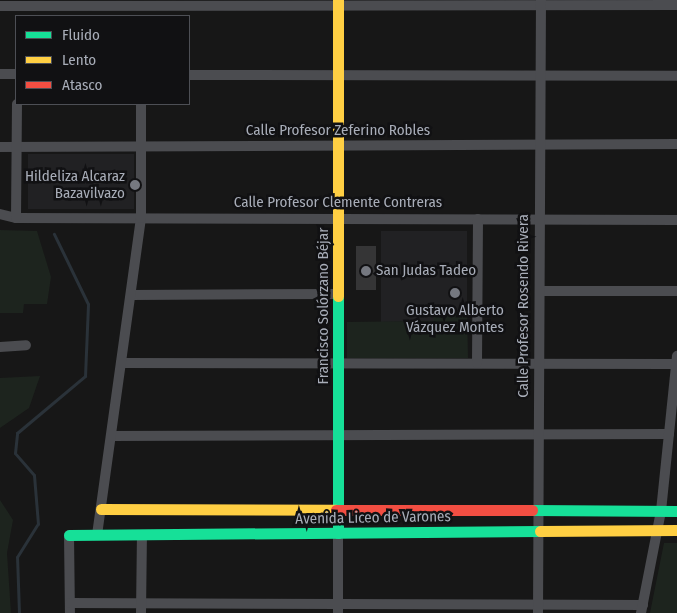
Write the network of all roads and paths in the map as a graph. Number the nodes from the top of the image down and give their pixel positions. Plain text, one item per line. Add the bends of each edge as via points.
1 (339, 3) edge
2 (541, 3) edge
3 (677, 5) edge
4 (0, 6) edge
5 (16, 7) edge
6 (144, 7) edge
7 (0, 74) edge
8 (15, 74) edge
9 (190, 75) edge
10 (339, 75) junction
11 (540, 76) junction
12 (677, 76) edge
13 (17, 105) edge
14 (141, 105) edge
15 (677, 144) edge
16 (540, 145) junction
17 (339, 146) junction
18 (0, 147) edge
19 (17, 147) junction
20 (141, 147) junction
21 (0, 214) edge
22 (16, 218) junction
23 (141, 218) junction
24 (339, 218) junction
25 (478, 219) junction
26 (540, 219) junction
27 (677, 220) edge
28 (540, 291) junction
29 (677, 291) edge
30 (339, 294) junction
31 (131, 295) junction
32 (26, 346) dead end
33 (0, 347) edge
34 (676, 360) edge
35 (121, 363) junction
36 (339, 363) junction
37 (477, 364) junction
38 (539, 364) junction
39 (669, 434) junction
40 (338, 435) junction
41 (539, 435) junction
42 (111, 436) junction
43 (101, 509) junction
44 (338, 510) junction
45 (538, 510) junction
46 (660, 511) junction
47 (677, 511) edge
48 (657, 530) junction
49 (677, 530) edge
50 (538, 531) junction
51 (338, 533) junction
52 (142, 534) junction
53 (69, 535) joint
54 (97, 535) junction
55 (70, 608) edge
56 (141, 608) edge
57 (244, 608) edge
58 (338, 608) edge
59 (538, 609) edge
60 (642, 609) edge

1 - 2 street
1 - 6 street
1 - 10 street, Francisco Solórzano Béjar
2 - 3 street
2 - 11 street, Calle Profesor Rosendo Rivera
4 - 5 street
5 - 6 street
7 - 8 street
9 - 10 street
10 - 11 street
10 - 17 street, Francisco Solórzano Béjar
11 - 12 street
11 - 16 street, Calle Profesor Rosendo Rivera
13 - 19 street
14 - 20 street
15 - 16 street, Calle Profesor Zeferino Robles
16 - 17 street, Calle Profesor Zeferino Robles
16 - 26 street, Calle Profesor Rosendo Rivera
17 - 20 street, Calle Profesor Zeferino Robles
17 - 24 street, Francisco Solórzano Béjar
18 - 19 street, Calle Profesor Zeferino Robles
19 - 20 street, Calle Profesor Zeferino Robles
19 - 22 street
20 - 23 street
21 - 22 street, Calle Profesor Clemente Contreras
22 - 23 street, Calle Profesor Clemente Contreras
23 - 24 street, Calle Profesor Clemente Contreras
23 - 31 street
24 - 25 street, Calle Profesor Clemente Contreras
24 - 30 street, Francisco Solórzano Béjar
25 - 26 street, Calle Profesor Clemente Contreras
25 - 37 street
26 - 27 street, Calle Profesor Clemente Contreras
26 - 28 street, Calle Profesor Rosendo Rivera
28 - 29 street
28 - 38 street, Calle Profesor Rosendo Rivera
30 - 31 street
30 - 36 street, Francisco Solórzano Béjar
31 - 35 street
32 - 33 street
34 - 38 street
34 - 39 street
35 - 36 street
35 - 42 street
36 - 37 street
36 - 40 street, Francisco Solórzano Béjar
37 - 38 street
38 - 41 street, Calle Profesor Rosendo Rivera
39 - 41 street
39 - 46 street
40 - 41 street
40 - 42 street
40 - 44 street, Francisco Solórzano Béjar
41 - 45 street, Calle Profesor Rosendo Rivera
42 - 43 street
43 - 44 street, Avenida Liceo de Varones
43 - 54 street
44 - 45 street, Avenida Liceo de Varones
44 - 51 street, Francisco Solórzano Béjar
45 - 46 street, Avenida Liceo de Varones
45 - 50 street, Calle Profesor Rosendo Rivera
46 - 47 street, Avenida Liceo de Varones
46 - 48 street
48 - 49 street, Avenida Liceo de Varones
48 - 50 street, Avenida Liceo de Varones
48 - 60 street
50 - 51 street, Avenida Liceo de Varones
50 - 59 street, Calle Profesor Rosendo Rivera
51 - 52 street, Avenida Liceo de Varones
51 - 58 street, Francisco Solórzano Béjar
52 - 54 street, Avenida Liceo de Varones
52 - 56 street
53 - 54 street, Avenida Liceo de Varones
53 - 55 street
55 - 56 street
56 - 57 street
57 - 58 street
58 - 59 street
59 - 60 street

